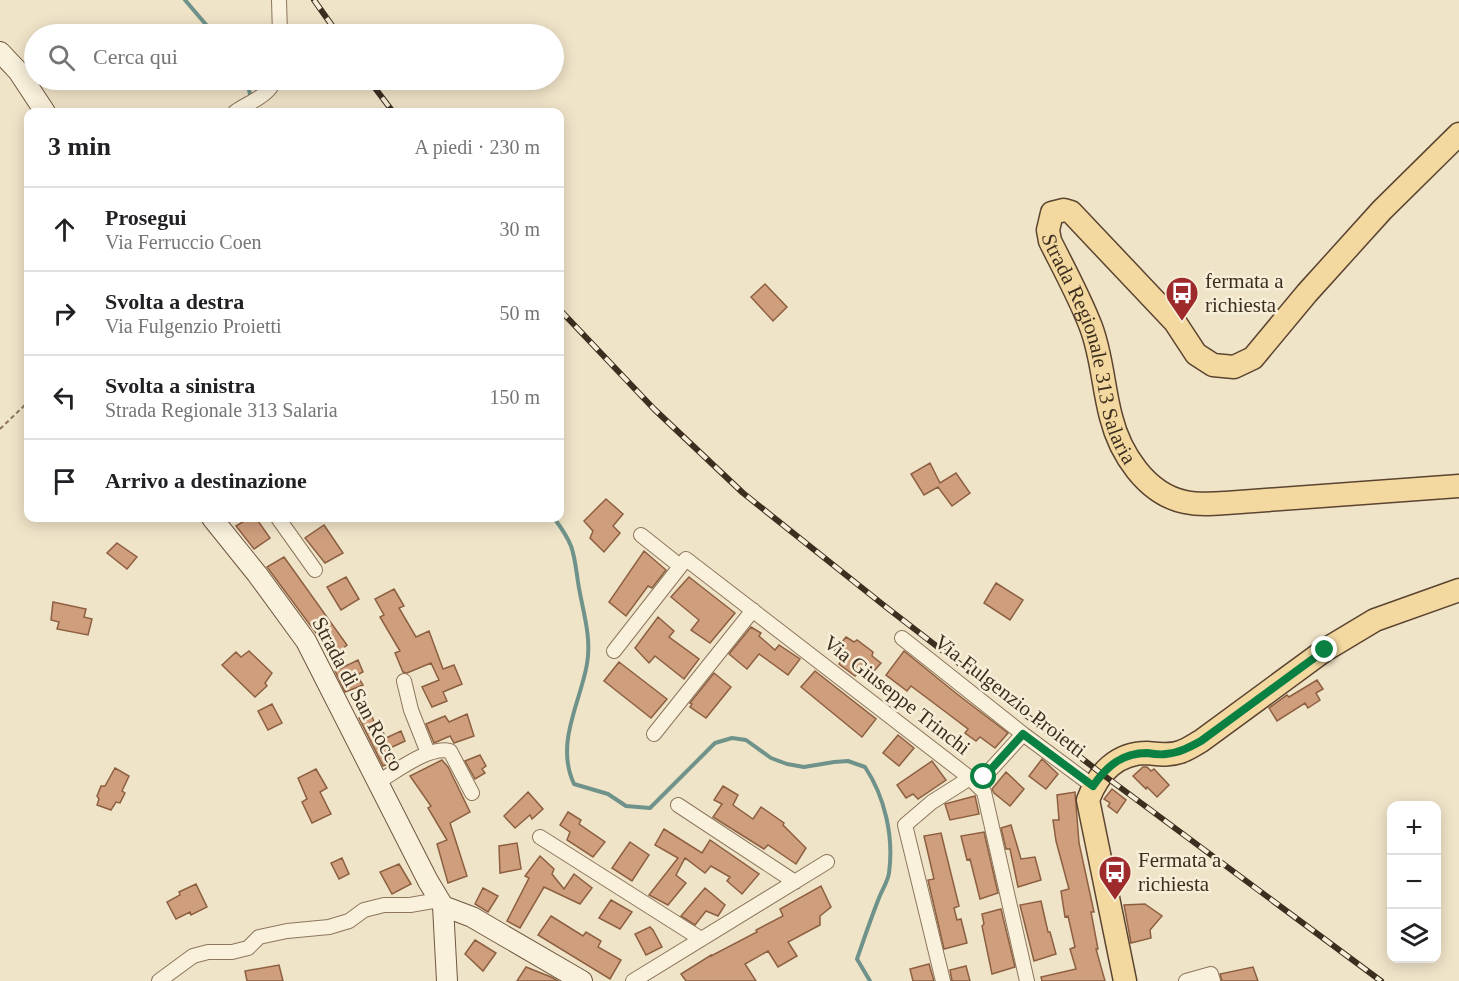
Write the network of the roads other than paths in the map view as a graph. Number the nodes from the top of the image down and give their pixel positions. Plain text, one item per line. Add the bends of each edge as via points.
1 (279, 0) edge
2 (280, 24) edge
3 (0, 52) edge
4 (24, 80) edge
5 (31, 90) edge
6 (267, 90) edge
7 (42, 108) edge
8 (241, 108) edge
9 (1459, 134) edge
10 (1459, 486) edge
11 (219, 522) edge
12 (281, 522) edge
13 (641, 535) dead end
14 (683, 562) junction
15 (315, 570) dead end
16 (1459, 590) edge
17 (753, 610) junction
18 (902, 638) dead end
19 (614, 651) dead end
20 (404, 681) dead end
21 (654, 734) dead end
22 (1023, 734) junction
23 (428, 753) junction
24 (970, 778) junction
25 (378, 782) junction
26 (1093, 786) junction
27 (471, 792) dead end
28 (678, 805) dead end
29 (540, 837) dead end
30 (827, 862) dead end
31 (795, 882) junction
32 (441, 903) junction
33 (701, 939) junction
34 (159, 981) edge
35 (447, 981) edge
36 (582, 981) edge
37 (633, 981) edge
38 (943, 981) edge
39 (1027, 981) edge
40 (1125, 981) edge
41 (1186, 981) edge
42 (1213, 981) edge

1 - 2 street
3 - 4 main road
5 - 7 main road
6 - 8 street
9 - 10 main road, Strada Regionale 313 Salaria via 1383,210 1253,358 1234,366 1213,365 1196,354 1175,322 1071,212 1052,213 1048,230 1091,327 1119,440 1144,479 1164,495 1200,504
11 - 25 main road, Strada di San Rocco via 306,641
12 - 15 street
13 - 14 street, Via Giuseppe Trinchi
14 - 17 street, Via Giuseppe Trinchi
14 - 19 street
16 - 26 main road via 1375,620 1325,650 1201,741 1165,755 1130,754 1114,762
17 - 21 street
17 - 24 street, Via Giuseppe Trinchi
18 - 22 street, Via Fulgenzio Proietti
20 - 23 street
22 - 24 street via 984,777
22 - 26 street, Via Fulgenzio Proietti
23 - 25 street
23 - 27 street via 450,751
24 - 38 street via 905,825
24 - 39 street, Via Giuseppe Trinchi via 984,792
25 - 32 main road, Strada di San Rocco
26 - 40 main road via 1088,800
28 - 31 street
29 - 33 street
30 - 31 street
31 - 33 street
32 - 34 street via 384,905 329,927 286,931 259,938 248,948 193,956
32 - 35 main road
32 - 36 main road
33 - 37 street
41 - 42 street via 1211,974

